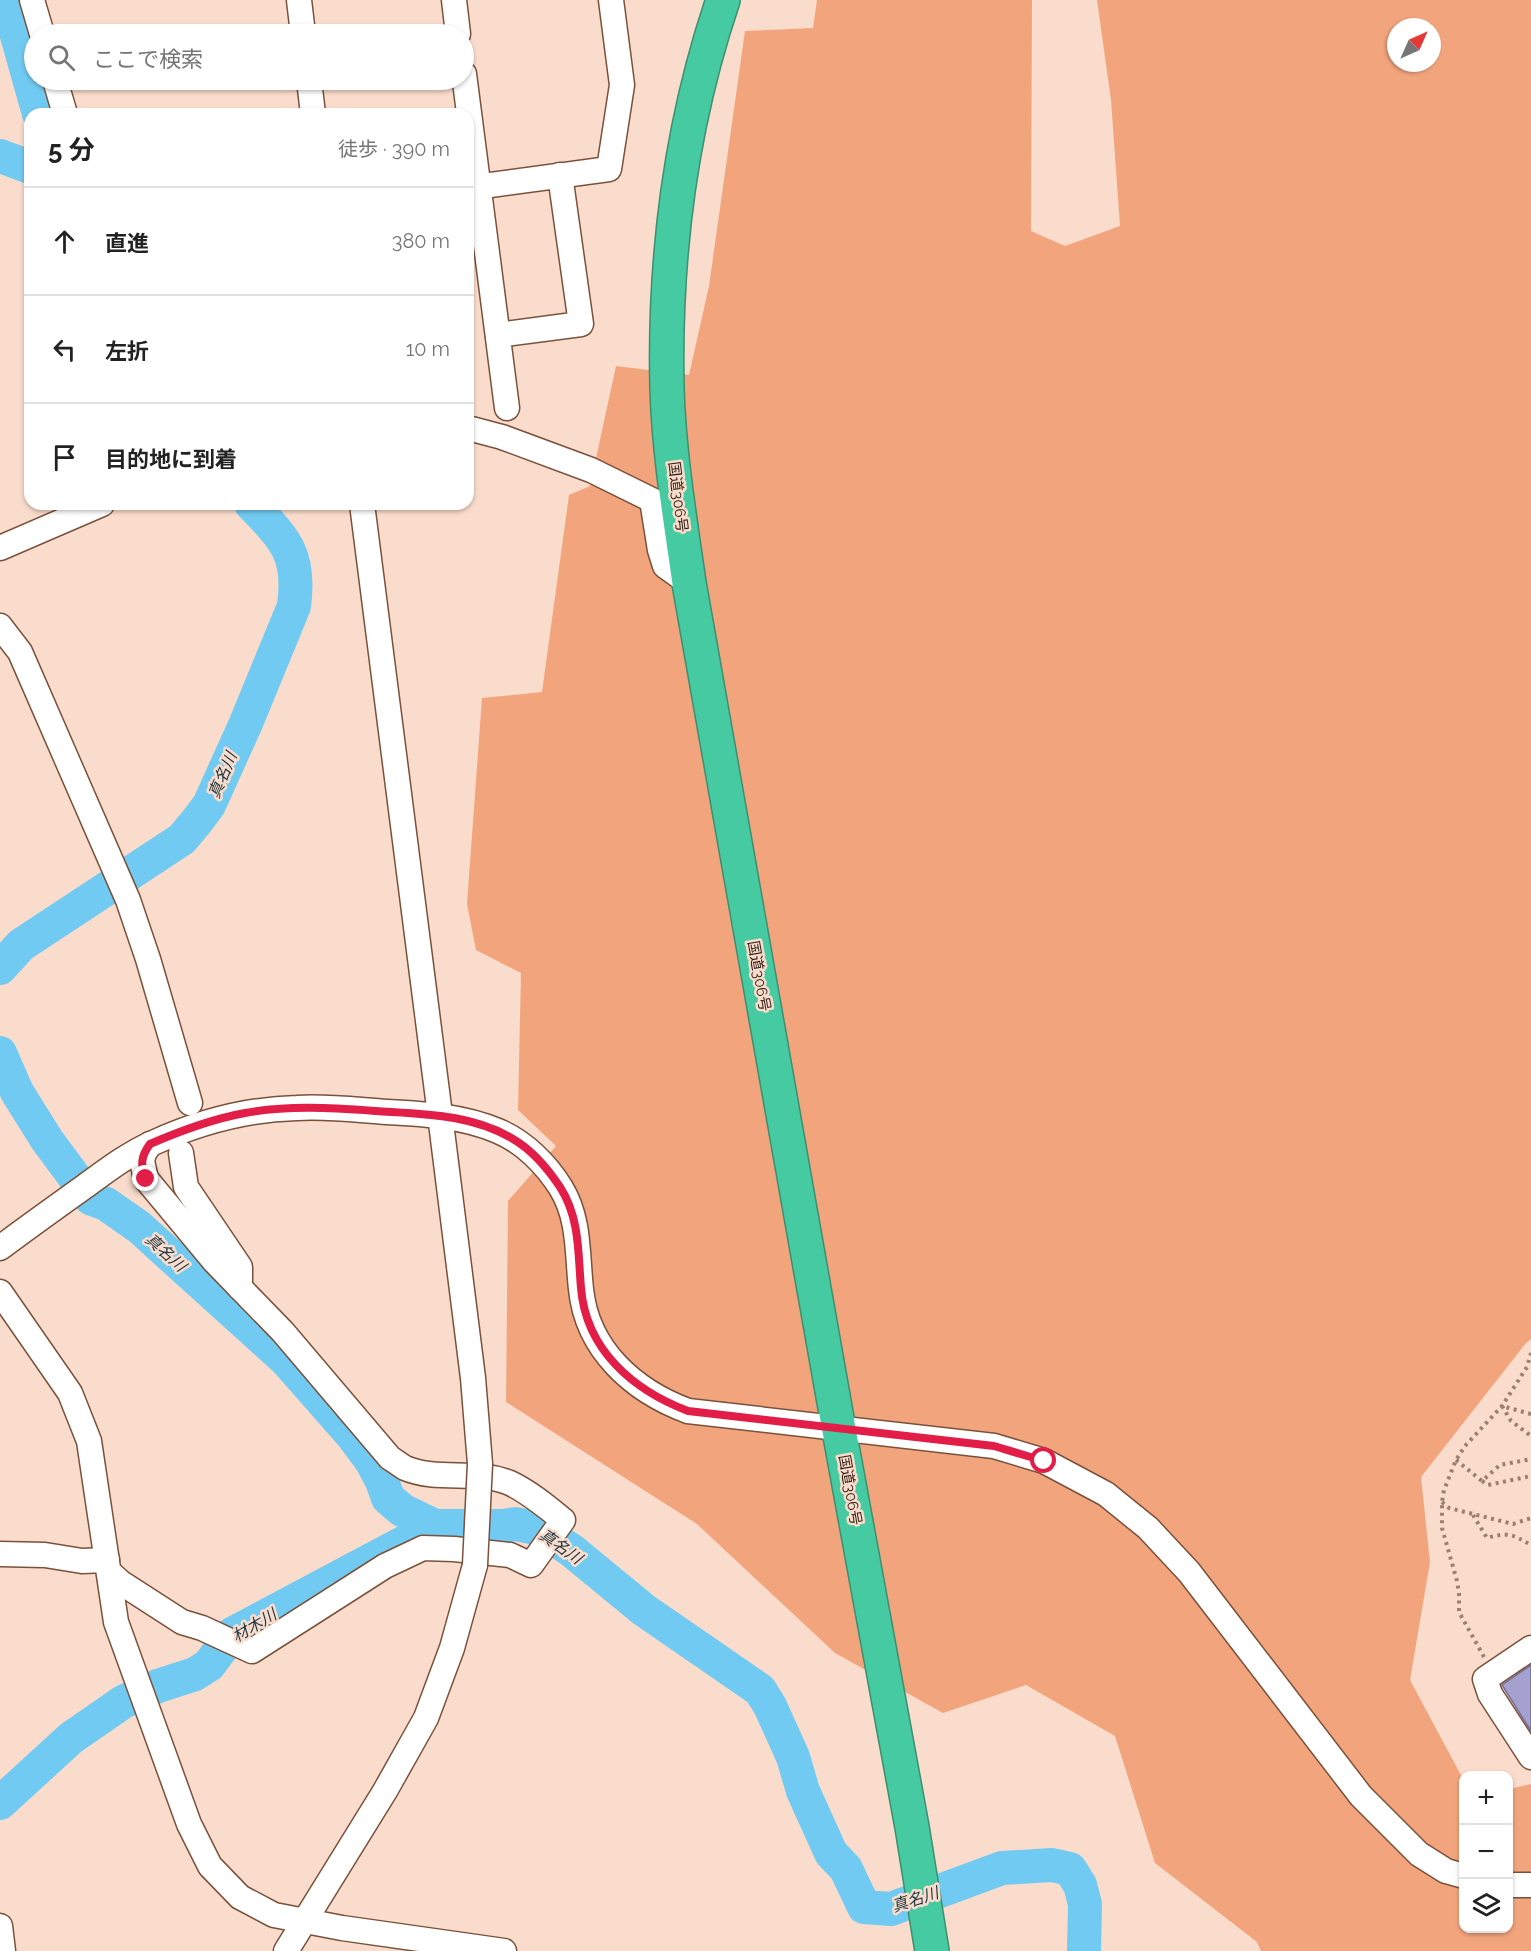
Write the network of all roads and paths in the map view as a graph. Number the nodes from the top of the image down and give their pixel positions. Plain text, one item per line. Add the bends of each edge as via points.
1 (32, 0) edge
2 (299, 0) edge
3 (454, 0) edge
4 (611, 0) edge
5 (723, 0) edge
6 (39, 24) edge
7 (302, 24) edge
8 (457, 24) edge
9 (58, 90) edge
10 (310, 90) edge
11 (465, 90) edge
12 (63, 108) edge
13 (312, 108) edge
14 (467, 108) edge
15 (561, 176) junction
16 (474, 187) edge
17 (474, 193) edge
18 (498, 335) junction
19 (507, 408) dead end
20 (474, 430) edge
21 (88, 510) edge
22 (363, 510) edge
23 (0, 548) edge
24 (689, 583) junction
25 (0, 626) edge
26 (190, 1102) dead end
27 (440, 1115) junction
28 (150, 1144) junction
29 (181, 1153) dead end
30 (0, 1248) edge
31 (240, 1288) junction
32 (0, 1292) edge
33 (1531, 1353) edge
34 (1502, 1406) junction
35 (1531, 1414) edge
36 (839, 1430) junction
37 (1531, 1436) edge
38 (1531, 1459) edge
39 (1456, 1460) junction
40 (1531, 1476) edge
41 (1482, 1481) junction
42 (1442, 1502) junction
43 (1473, 1514) junction
44 (1531, 1518) edge
45 (1531, 1545) edge
46 (0, 1554) edge
47 (108, 1566) junction
48 (1531, 1648) edge
49 (1493, 1674) junction
50 (1531, 1757) edge
51 (1459, 1875) edge
52 (1513, 1885) edge
53 (1531, 1885) edge
54 (305, 1921) junction
55 (0, 1926) edge
56 (3, 1951) edge
57 (286, 1951) edge
58 (504, 1951) edge
59 (932, 1951) edge

1 - 6 street
2 - 7 street
3 - 8 street
4 - 15 street via 622,85 609,169
5 - 24 highway, 国道306号 via 712,30 686,142 669,294 669,421
9 - 12 street
10 - 13 street
11 - 14 street
15 - 16 street
15 - 18 street via 581,324
17 - 18 street
18 - 19 street
20 - 24 street via 591,470 652,500 665,566
21 - 23 street
22 - 27 street
24 - 36 highway, 国道306号
25 - 26 street via 20,652 128,900
27 - 28 street via 272,1109 210,1121
27 - 36 street via 480,1124 514,1139 539,1160 561,1188 574,1220 584,1308 590,1327 609,1359 636,1385 688,1411
27 - 54 street, bridge via 480,1464 475,1565 452,1648 426,1718
28 - 30 street via 124,1158
28 - 31 street via 142,1161 146,1179
29 - 31 street via 186,1187 240,1267
31 - 47 street via 283,1332 390,1458 423,1473 510,1483 563,1520 531,1565 510,1555 423,1548 385,1566 252,1651 182,1622 120,1582
32 - 47 street via 70,1393 78,1412 89,1441
33 - 34 path via 1527,1367
34 - 35 path
34 - 37 path via 1511,1421
34 - 39 path
36 - 51 street via 994,1446 1044,1461 1106,1494 1148,1528 1189,1572 1361,1796 1419,1854
36 - 59 highway, 国道306号
38 - 41 path via 1500,1465
39 - 41 path
39 - 42 path
40 - 41 path via 1488,1485
42 - 43 path via 1449,1508
42 - 49 path via 1442,1528 1457,1581 1459,1612
43 - 44 path via 1513,1524
43 - 45 path via 1487,1539 1511,1533
46 - 47 street via 45,1555
47 - 54 street via 116,1622 189,1824 210,1866 240,1897 274,1915
48 - 49 street
49 - 50 street via 1485,1679 1490,1694
52 - 53 street
54 - 57 street
54 - 58 street
55 - 56 street

